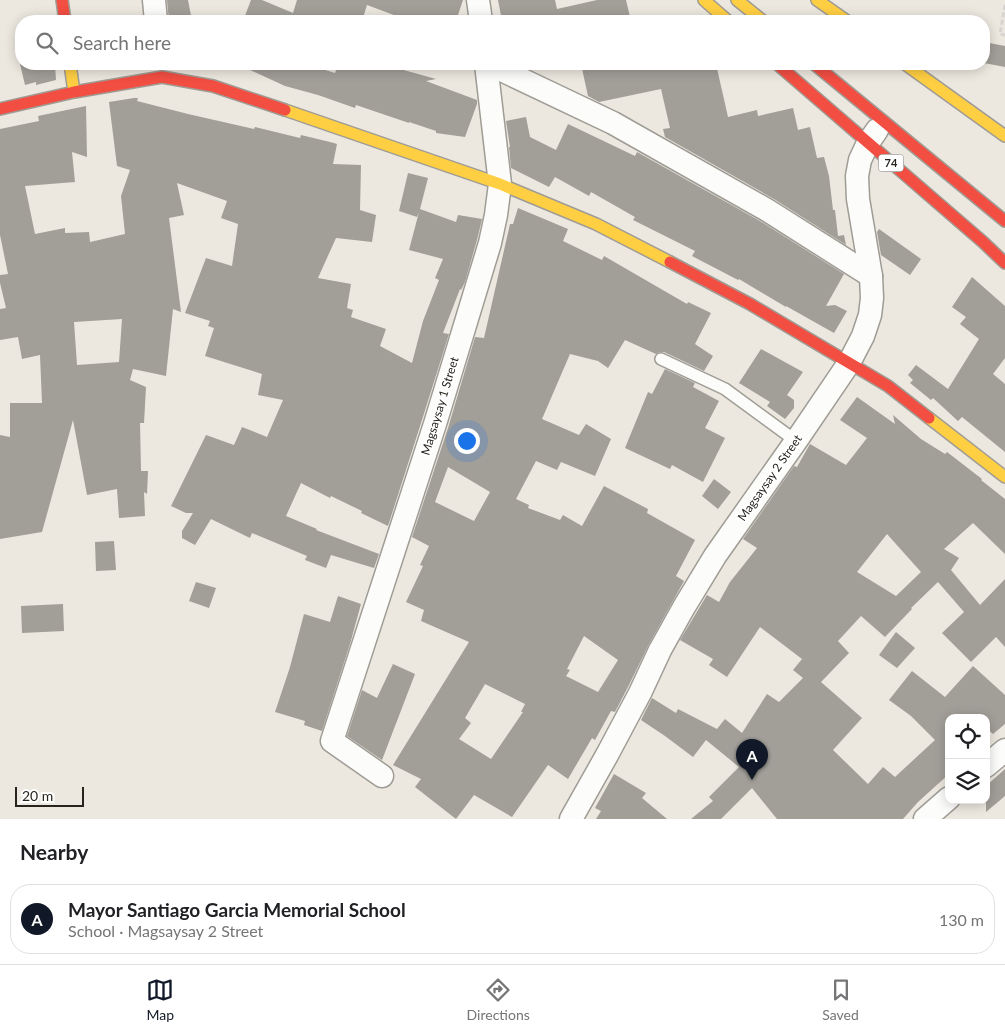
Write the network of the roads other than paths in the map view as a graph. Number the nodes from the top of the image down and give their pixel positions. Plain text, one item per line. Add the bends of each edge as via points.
1 (62, 0) edge
2 (154, 0) edge
3 (478, 0) edge
4 (704, 0) edge
5 (737, 0) edge
6 (817, 0) edge
7 (63, 15) edge
8 (155, 15) edge
9 (480, 15) edge
10 (721, 15) edge
11 (756, 15) edge
12 (838, 15) edge
13 (71, 70) edge
14 (488, 70) edge
15 (500, 70) edge
16 (784, 70) edge
17 (821, 70) edge
18 (914, 70) edge
19 (162, 71) edge
20 (74, 92) junction
21 (0, 109) edge
22 (883, 121) junction
23 (1005, 136) edge
24 (868, 143) junction
25 (500, 184) junction
26 (1005, 221) edge
27 (1005, 263) edge
28 (871, 276) junction
29 (661, 358) dead end
30 (849, 362) junction
31 (796, 441) junction
32 (1005, 477) edge
33 (1005, 750) edge
34 (990, 763) edge
35 (382, 776) dead end
36 (945, 802) edge
37 (571, 819) edge
38 (925, 819) edge

1 - 7 street
2 - 8 street
3 - 9 street
4 - 10 street
5 - 11 street
6 - 12 street
13 - 20 street
14 - 25 street, Magsaysay 1 Street
15 - 28 street via 621,128 767,210
16 - 24 street, 74
17 - 22 street, 74
18 - 23 street
19 - 20 street
19 - 25 street
20 - 21 street
22 - 24 street, Magsaysay 2 Street
22 - 26 street, 74
24 - 27 street, 74
24 - 28 street, Magsaysay 2 Street via 857,176
25 - 30 street via 596,224 750,304
25 - 35 street, Magsaysay 1 Street via 490,243 436,424 332,741
28 - 30 street, Magsaysay 2 Street via 870,315
29 - 31 lane via 725,390
30 - 31 street, Magsaysay 2 Street
30 - 32 street via 888,386
31 - 37 street, Magsaysay 2 Street via 715,556 684,607
33 - 34 street
36 - 38 street

